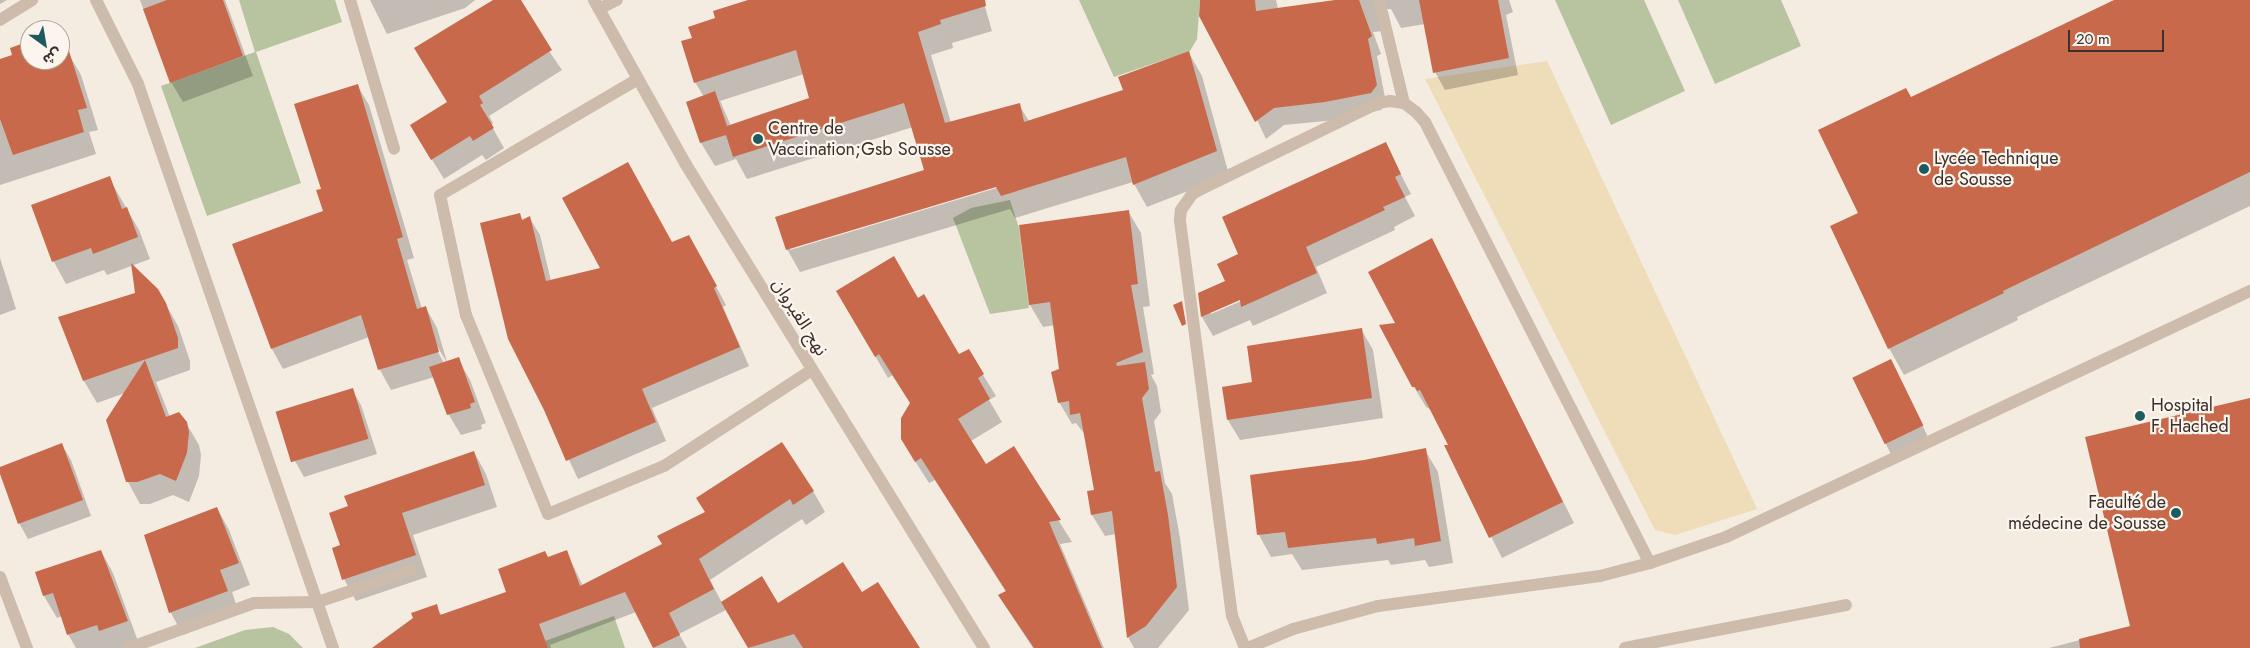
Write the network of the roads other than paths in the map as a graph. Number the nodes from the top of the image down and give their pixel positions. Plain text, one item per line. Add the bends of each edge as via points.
1 (32, 0) edge
2 (96, 0) edge
3 (350, 0) edge
4 (617, 0) edge
5 (1379, 0) edge
6 (597, 5) edge
7 (0, 20) edge
8 (638, 79) junction
9 (1404, 103) junction
10 (394, 149) dead end
11 (2250, 291) edge
12 (812, 370) junction
13 (1650, 563) junction
14 (412, 570) dead end
15 (0, 577) edge
16 (318, 602) junction
17 (1846, 605) dead end
18 (26, 648) edge
19 (129, 648) edge
20 (333, 648) edge
21 (984, 648) edge
22 (1246, 648) edge
23 (1625, 648) edge

1 - 7 street
2 - 16 street via 138,84
3 - 10 street
4 - 6 street
5 - 9 street
6 - 8 street, نهج القيروان
8 - 12 street, نهج القيروان via 685,163
8 - 12 street via 440,195 466,315 548,514 664,466
9 - 13 street via 1424,122
9 - 22 street via 1390,100 1378,103 1201,189 1192,194 1181,210 1232,616
11 - 13 street via 1726,537
12 - 21 street, نهج القيروان
13 - 22 street via 1600,576 1378,606 1293,629
14 - 16 street
15 - 18 street
16 - 19 street via 254,603
16 - 20 street
17 - 23 street

